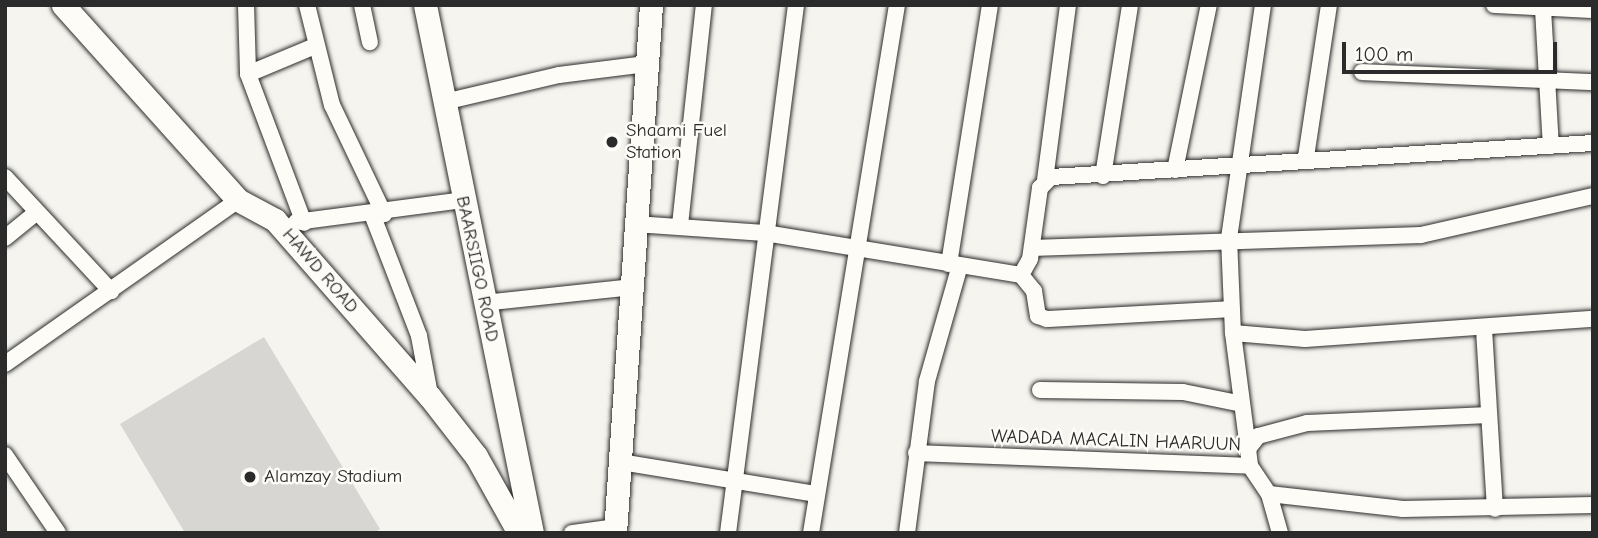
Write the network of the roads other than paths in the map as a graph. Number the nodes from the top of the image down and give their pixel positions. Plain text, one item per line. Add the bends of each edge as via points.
1 (63, 5) edge
2 (246, 5) edge
3 (307, 5) edge
4 (362, 5) edge
5 (425, 5) edge
6 (652, 5) edge
7 (704, 5) edge
8 (796, 5) edge
9 (897, 5) edge
10 (990, 5) edge
11 (1068, 5) edge
12 (1130, 5) edge
13 (1209, 5) edge
14 (1263, 5) edge
15 (1329, 5) edge
16 (1494, 5) edge
17 (1513, 6) edge
18 (1543, 9) junction
19 (1593, 10) edge
20 (370, 41) dead end
21 (315, 46) junction
22 (646, 64) junction
23 (1362, 72) dead end
24 (248, 74) junction
25 (1545, 78) junction
26 (1593, 82) edge
27 (444, 102) junction
28 (1593, 143) edge
29 (1551, 146) junction
30 (1306, 157) junction
31 (1242, 163) junction
32 (1175, 170) junction
33 (1103, 176) junction
34 (5, 177) edge
35 (1045, 180) junction
36 (1593, 196) edge
37 (238, 200) junction
38 (463, 200) junction
39 (35, 214) junction
40 (378, 214) junction
41 (275, 220) junction
42 (304, 223) junction
43 (635, 224) junction
44 (680, 225) junction
45 (765, 233) junction
46 (5, 238) edge
47 (1229, 238) junction
48 (856, 248) junction
49 (1032, 248) junction
50 (954, 267) junction
51 (1021, 275) junction
52 (632, 288) junction
53 (111, 291) junction
54 (483, 303) junction
55 (1230, 309) junction
56 (1593, 320) edge
57 (1484, 329) junction
58 (1233, 333) junction
59 (5, 364) edge
60 (1040, 390) dead end
61 (430, 397) junction
62 (1242, 404) junction
63 (1489, 415) junction
64 (1248, 449) junction
65 (916, 453) junction
66 (5, 455) edge
67 (620, 462) junction
68 (1250, 466) junction
69 (735, 477) junction
70 (816, 494) junction
71 (1269, 494) junction
72 (1593, 505) edge
73 (1495, 509) junction
74 (615, 530) edge
75 (58, 533) edge
76 (519, 533) edge
77 (532, 533) edge
78 (572, 533) edge
79 (728, 533) edge
80 (811, 533) edge
81 (907, 533) edge
82 (1280, 533) edge

1 - 37 street, HAWD ROAD
2 - 24 street
3 - 21 street
4 - 20 street
5 - 27 street, BAARSIIGO ROAD
6 - 22 street
7 - 44 street
8 - 45 street
9 - 48 street
10 - 50 street
11 - 35 street
12 - 33 street
13 - 32 street
14 - 31 street
15 - 30 street
16 - 17 street
17 - 18 street
18 - 19 street
18 - 25 street
21 - 24 street
21 - 40 street via 332,105
22 - 27 street via 559,75
22 - 43 street
23 - 25 street
24 - 42 street
25 - 26 street
25 - 29 street
27 - 38 street, BAARSIIGO ROAD
28 - 29 street
29 - 30 street
30 - 31 street
31 - 32 street
31 - 47 street
32 - 33 street
33 - 35 street
34 - 39 street
35 - 49 street
36 - 47 street via 1421,235
37 - 41 street, HAWD ROAD
37 - 53 street
38 - 40 street
38 - 54 street, BAARSIIGO ROAD
39 - 46 street
39 - 53 street
40 - 42 street
40 - 61 street via 419,336
41 - 42 street
41 - 61 street, HAWD ROAD
43 - 44 street
43 - 52 street
44 - 45 street
45 - 48 street
45 - 69 street
47 - 49 street
47 - 55 street
48 - 50 street
48 - 70 street
49 - 51 street
50 - 51 street
50 - 65 street
51 - 55 street via 1042,318
52 - 54 street
52 - 67 street
53 - 59 street
54 - 77 street, BAARSIIGO ROAD
55 - 58 street
56 - 57 street
57 - 58 street via 1305,339
57 - 63 street
58 - 62 street
60 - 62 street via 1183,392
61 - 76 street, HAWD ROAD via 476,456
62 - 64 street
63 - 64 street via 1307,423 1258,436
63 - 73 street
64 - 68 street
65 - 68 street, WADADA MACALIN HAARUUN
65 - 81 street
66 - 75 street
67 - 69 street
67 - 74 street
68 - 71 street, WADADA MACALIN HAARUUN
69 - 70 street
69 - 79 street
70 - 80 street
71 - 73 street via 1444,512
71 - 82 street, WADADA MACALIN HAARUUN
72 - 73 street
74 - 78 street

